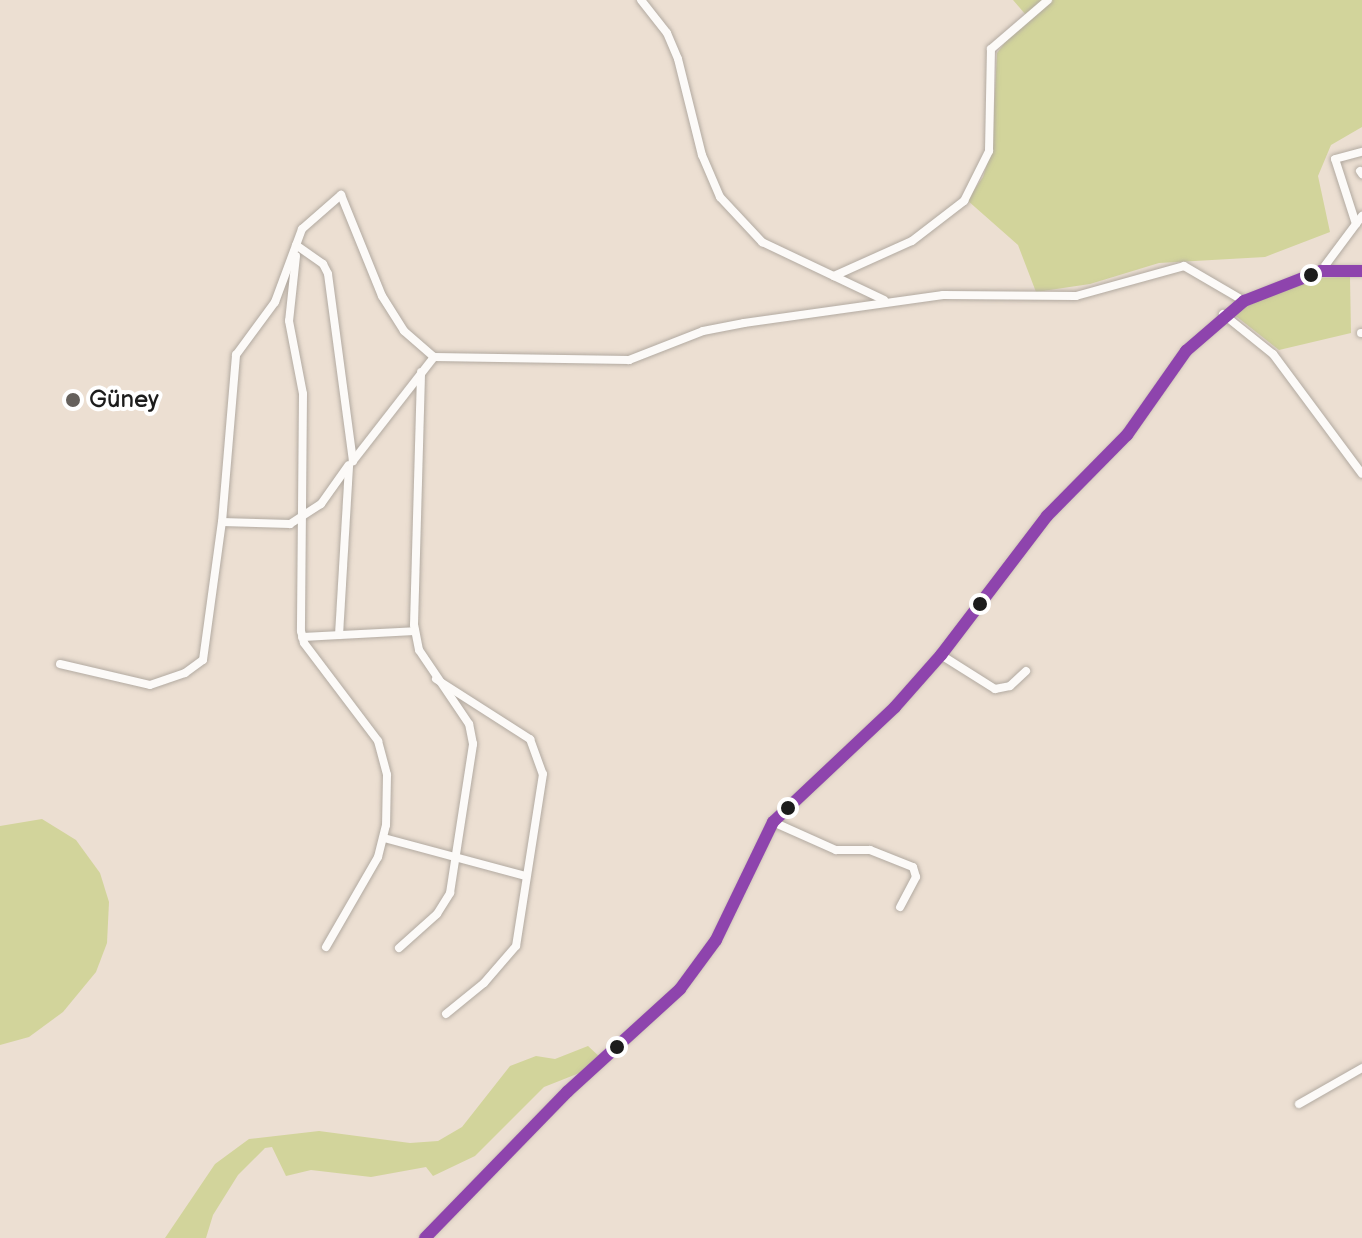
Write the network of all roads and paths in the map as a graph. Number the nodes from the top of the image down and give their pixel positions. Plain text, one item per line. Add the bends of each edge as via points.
1 (641, 0) edge
2 (1048, 0) edge
3 (1362, 152) edge
4 (1362, 216) edge
5 (1356, 224) junction
6 (296, 245) junction
7 (1321, 271) junction
8 (1362, 271) edge
9 (834, 276) junction
10 (885, 301) junction
11 (1244, 301) junction
12 (1223, 314) junction
13 (434, 357) junction
14 (421, 372) junction
15 (1362, 474) edge
16 (305, 517) junction
17 (222, 522) junction
18 (415, 631) junction
19 (339, 635) junction
20 (302, 637) junction
21 (941, 655) junction
22 (60, 664) dead end
23 (1026, 671) dead end
24 (435, 678) junction
25 (773, 822) junction
26 (384, 838) junction
27 (456, 856) junction
28 (526, 876) junction
29 (900, 907) dead end
30 (326, 947) dead end
31 (399, 948) dead end
32 (446, 1014) dead end
33 (1362, 1068) edge
34 (1299, 1104) dead end
35 (425, 1238) edge

1 - 9 street via 667,33 678,59 706,168 720,197 762,242
2 - 9 street via 991,49 989,151 964,201 912,241
3 - 5 street via 1335,159
4 - 5 street
5 - 7 street
6 - 13 street via 309,220 341,195 382,296 404,331
6 - 14 street via 323,264 328,274 353,461
6 - 16 street via 289,321 303,394
6 - 17 street via 272,308 236,355
7 - 8 street
7 - 11 street
9 - 10 street
10 - 11 street via 943,295 1076,296 1184,266
10 - 13 street via 703,331 629,360
11 - 12 street
12 - 15 street via 1273,354
12 - 21 street via 1186,351 1127,435 1047,516
13 - 14 street
14 - 18 street
16 - 17 street via 290,524
16 - 19 street via 349,465
16 - 20 street
17 - 22 street via 209,643 196,667 144,685
18 - 19 street
18 - 24 street
19 - 20 street
20 - 26 street via 382,748 387,775
21 - 23 street via 995,689 1010,686
21 - 25 street via 895,707
24 - 27 street via 466,720 473,739
24 - 28 street via 482,704 537,750 543,783
25 - 29 street via 836,850 870,850 913,867 916,877
25 - 35 street via 716,940 680,989 567,1092
26 - 27 street
26 - 30 street via 370,875
27 - 28 street
27 - 31 street via 445,904
28 - 32 street via 514,952
33 - 34 street

